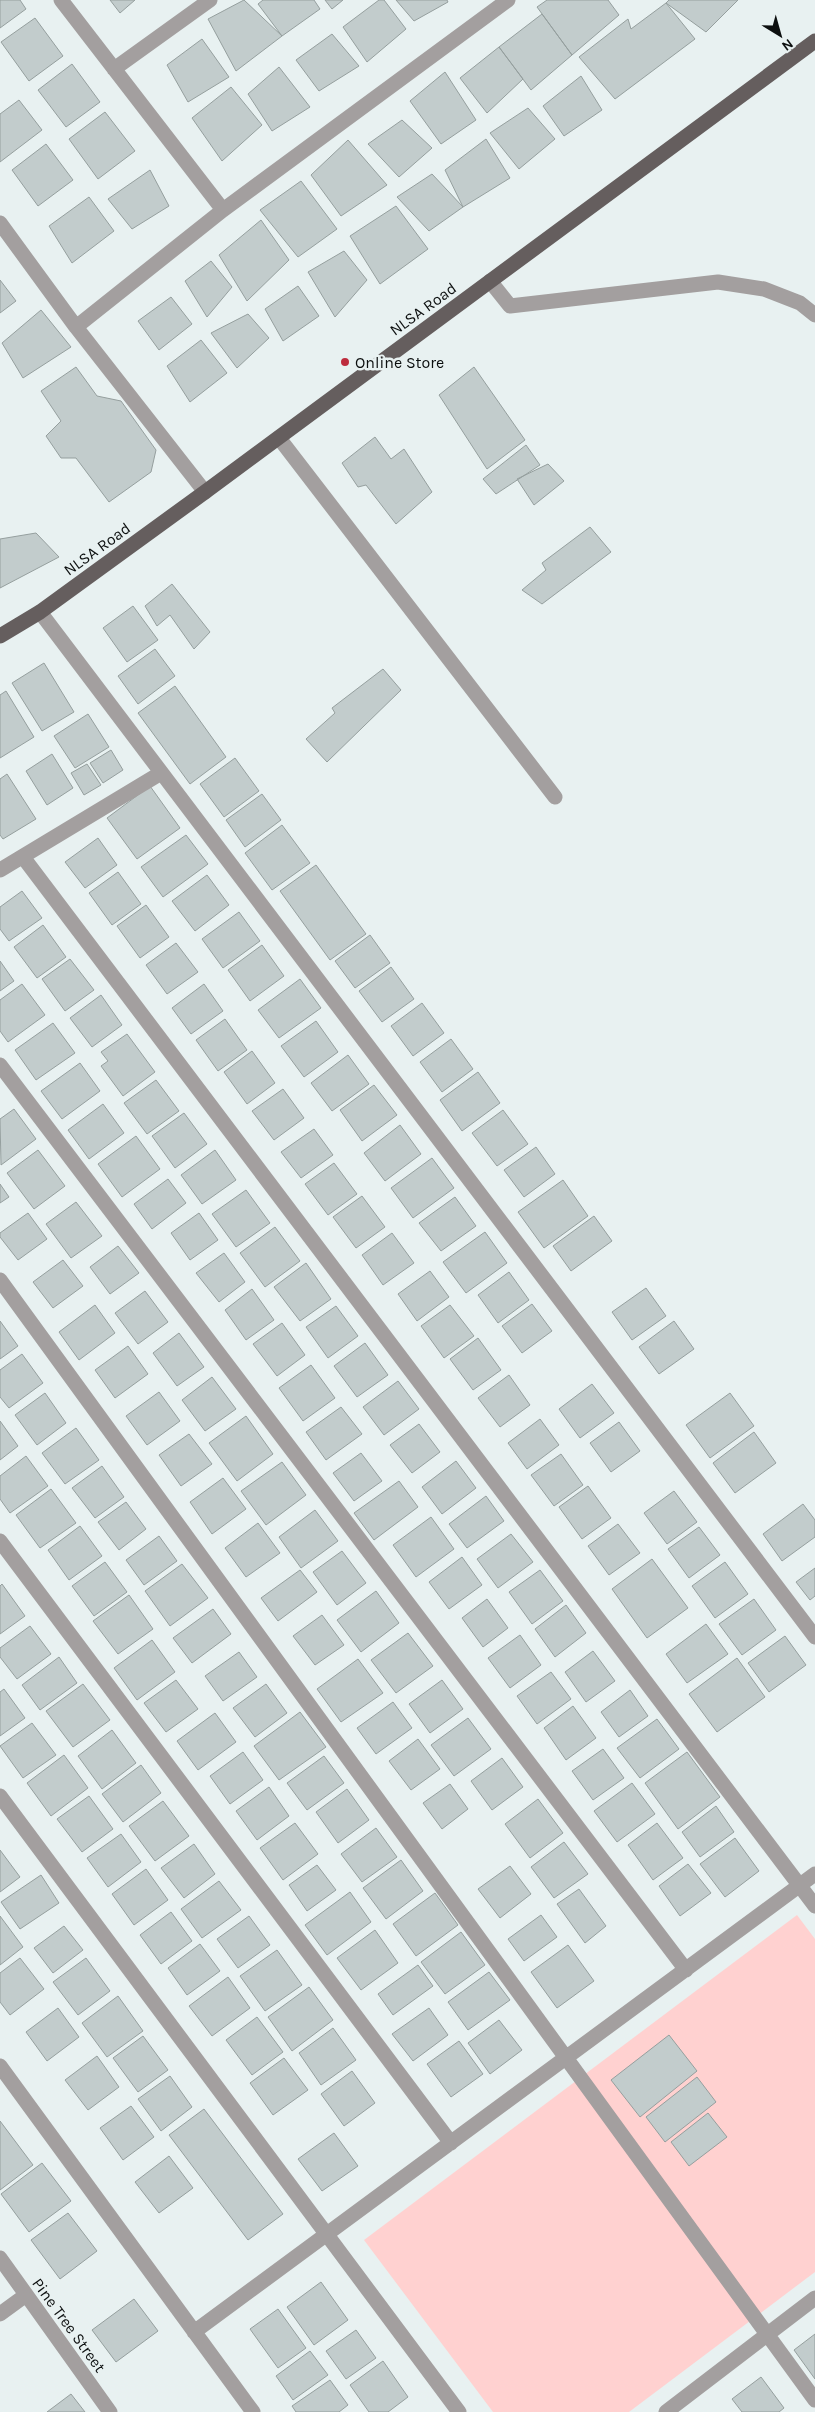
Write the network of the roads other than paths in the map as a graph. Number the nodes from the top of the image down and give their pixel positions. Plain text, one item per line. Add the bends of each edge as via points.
1 (61, 0) edge
2 (210, 0) edge
3 (508, 0) edge
4 (815, 40) edge
5 (114, 69) junction
6 (223, 210) junction
7 (0, 223) edge
8 (490, 282) junction
9 (815, 315) edge
10 (76, 327) junction
11 (279, 438) junction
12 (205, 492) junction
13 (40, 612) junction
14 (0, 636) edge
15 (162, 773) junction
16 (555, 796) dead end
17 (23, 857) junction
18 (0, 870) edge
19 (0, 1065) edge
20 (0, 1280) edge
21 (0, 1541) edge
22 (815, 1637) edge
23 (0, 1796) edge
24 (815, 1874) edge
25 (800, 1886) junction
26 (815, 1906) edge
27 (686, 1970) junction
28 (567, 2057) junction
29 (0, 2066) edge
30 (451, 2143) junction
31 (327, 2234) junction
32 (0, 2258) edge
33 (26, 2295) junction
34 (815, 2298) edge
35 (0, 2314) edge
36 (194, 2332) junction
37 (766, 2336) junction
38 (815, 2400) edge
39 (110, 2412) edge
40 (253, 2412) edge
41 (459, 2412) edge
42 (666, 2412) edge

1 - 5 street
2 - 5 street
3 - 6 street
4 - 8 main road, NLSA Road
5 - 6 street
6 - 10 street
7 - 10 street
8 - 9 street via 510,306 718,282 764,289 800,303
8 - 11 main road, NLSA Road
10 - 12 street
11 - 12 main road, NLSA Road
11 - 16 street
12 - 13 main road, NLSA Road
13 - 14 main road, NLSA Road
13 - 15 street
15 - 17 street
15 - 22 street
17 - 18 street
17 - 25 street
19 - 27 street
20 - 28 street
21 - 30 street
23 - 31 street
24 - 25 street
25 - 26 street
25 - 27 street
27 - 28 street
28 - 30 street
28 - 37 street
29 - 36 street
30 - 31 street
31 - 36 street
31 - 41 street
32 - 33 street, Pine Tree Street
33 - 35 street
33 - 39 street, Pine Tree Street
34 - 37 street
36 - 40 street
37 - 38 street
37 - 42 street

